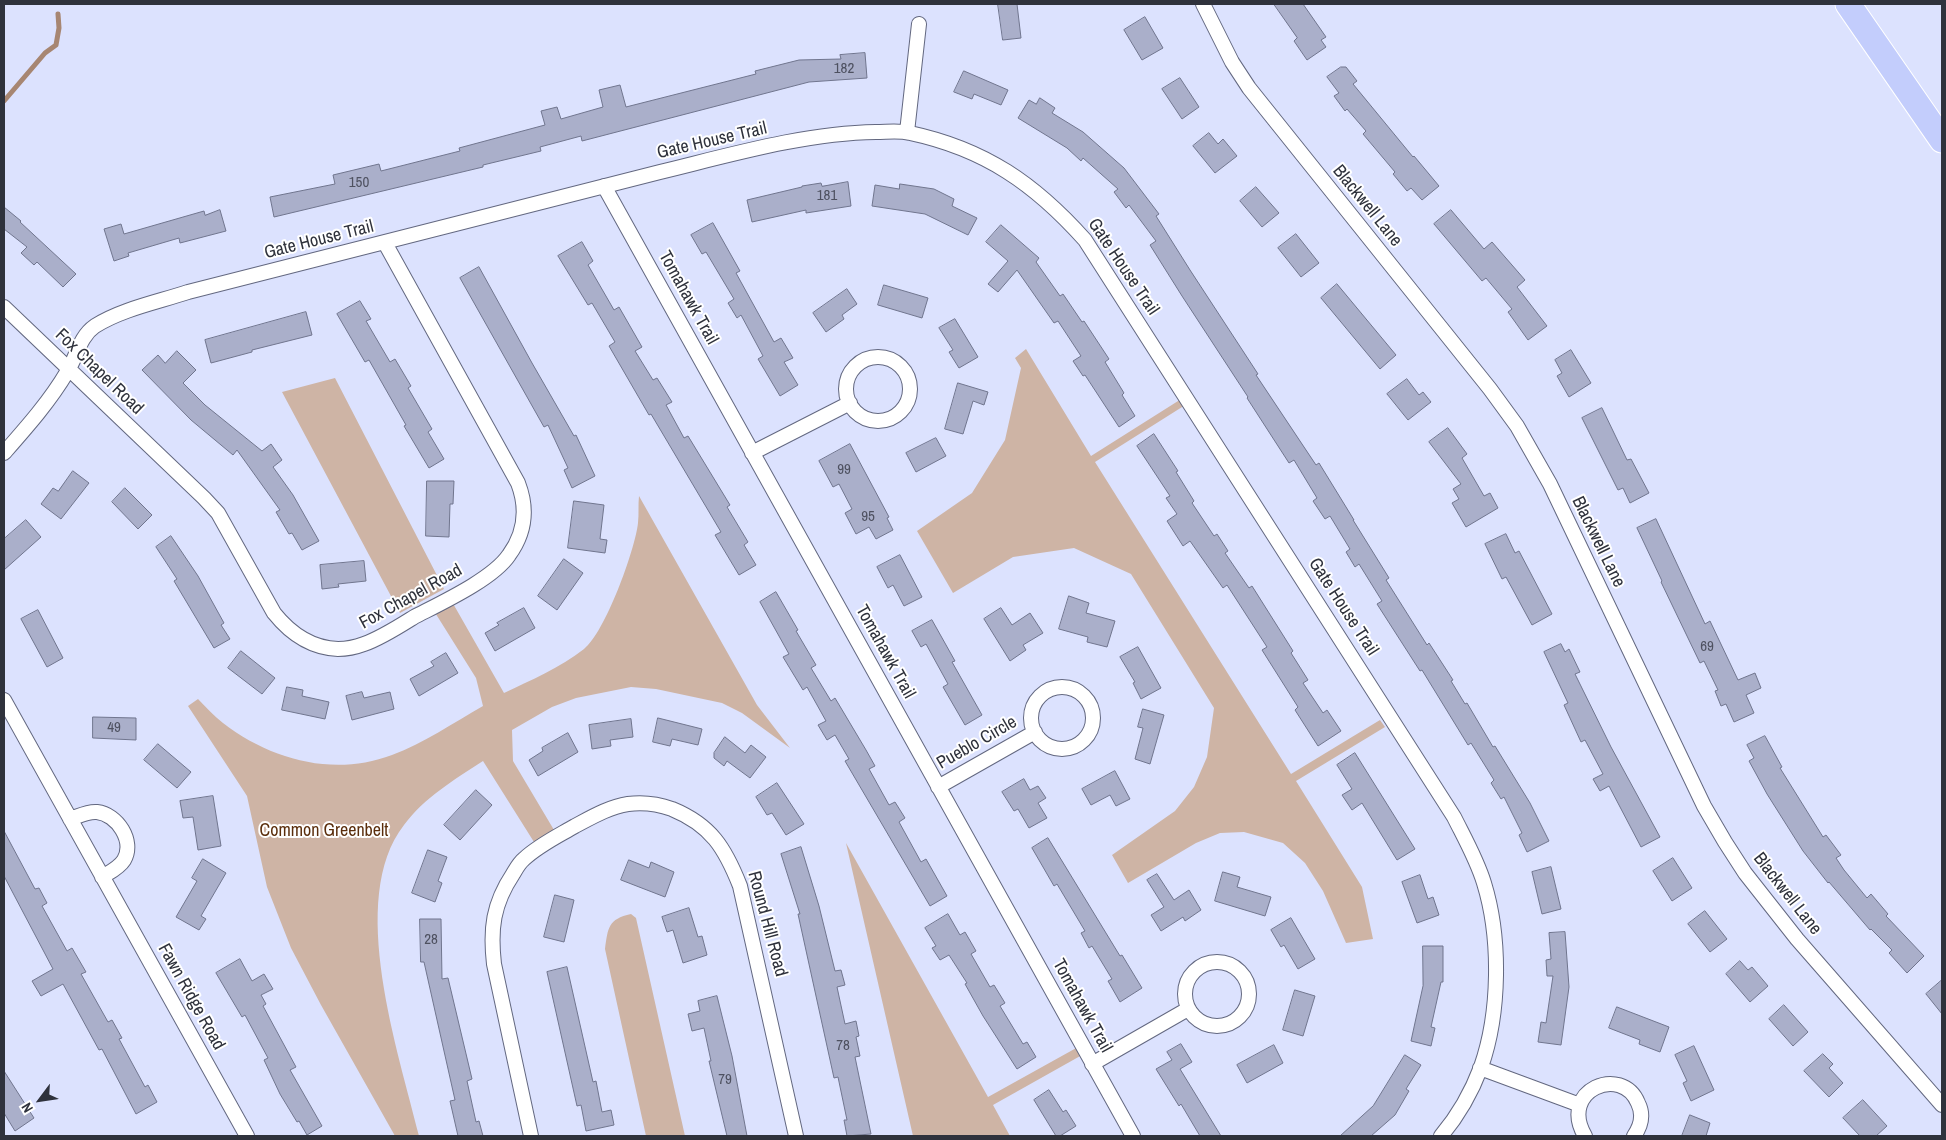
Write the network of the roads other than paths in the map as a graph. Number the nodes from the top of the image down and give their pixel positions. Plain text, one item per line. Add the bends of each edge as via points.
1 (1203, 4) edge
2 (1848, 4) edge
3 (919, 24) dead end
4 (907, 132) junction
5 (1942, 140) edge
6 (604, 186) junction
7 (385, 243) junction
8 (4, 307) edge
9 (68, 370) junction
10 (850, 403) junction
11 (4, 453) edge
12 (752, 454) junction
13 (4, 700) edge
14 (1035, 732) junction
15 (938, 787) junction
16 (70, 819) junction
17 (102, 877) junction
18 (1188, 1009) junction
19 (1092, 1064) junction
20 (1480, 1068) junction
21 (1580, 1105) junction
22 (1942, 1105) edge
23 (247, 1136) edge
24 (531, 1136) edge
25 (796, 1136) edge
26 (1133, 1136) edge
27 (1441, 1136) edge
28 (1585, 1136) edge
29 (1634, 1136) edge

1 - 22 street, Blackwell Lane via 1249,88 1490,389 1516,426 1550,484 1704,806 1745,873 1797,939
2 - 5 highway
3 - 4 street
4 - 6 street, Gate House Trail via 859,132 806,139
4 - 20 street, Gate House Trail via 976,154 1008,170 1063,215 1085,240 1454,818 1484,883 1496,953 1494,1002
6 - 7 street, Gate House Trail
6 - 12 street, Tomahawk Trail
7 - 9 street, Gate House Trail via 188,292 110,319 93,327 82,340
7 - 9 street, Fox Chapel Road via 518,483 523,495 525,518 509,556 490,574 364,644 337,649 320,646 307,642 284,626 218,513
8 - 9 street, Fox Chapel Road
9 - 11 street, Gate House Trail
10 - 10 street via 847,383 857,365 866,359 886,357 903,368 908,377 909,398 904,408 886,420 865,418
10 - 12 street
12 - 15 street, Tomahawk Trail
13 - 16 street, Fawn Ridge Road
14 - 14 street, Pueblo Circle via 1032,718 1035,703 1050,689 1069,687 1078,691 1091,706 1092,727 1080,744 1060,749 1041,740
14 - 15 street, Pueblo Circle
15 - 19 street, Tomahawk Trail
16 - 17 street, Fawn Ridge Road
16 - 17 street via 97,812 110,816 122,828 128,845 125,859
17 - 23 street, Fawn Ridge Road
18 - 18 street via 1185,999 1188,978 1204,964 1214,961 1234,966 1248,982 1248,1004 1235,1021 1215,1026 1204,1024
18 - 19 street
19 - 26 street, Tomahawk Trail
20 - 21 street
20 - 27 street, Gate House Trail
21 - 28 street via 1577,1116
21 - 29 street via 1592,1089 1601,1085 1621,1086 1634,1096 1641,1109 1642,1119
24 - 25 street, Round Hill Road via 494,964 493,918 499,900 522,860 535,850 602,812 627,804 648,803 690,816 707,830 730,862 742,895

